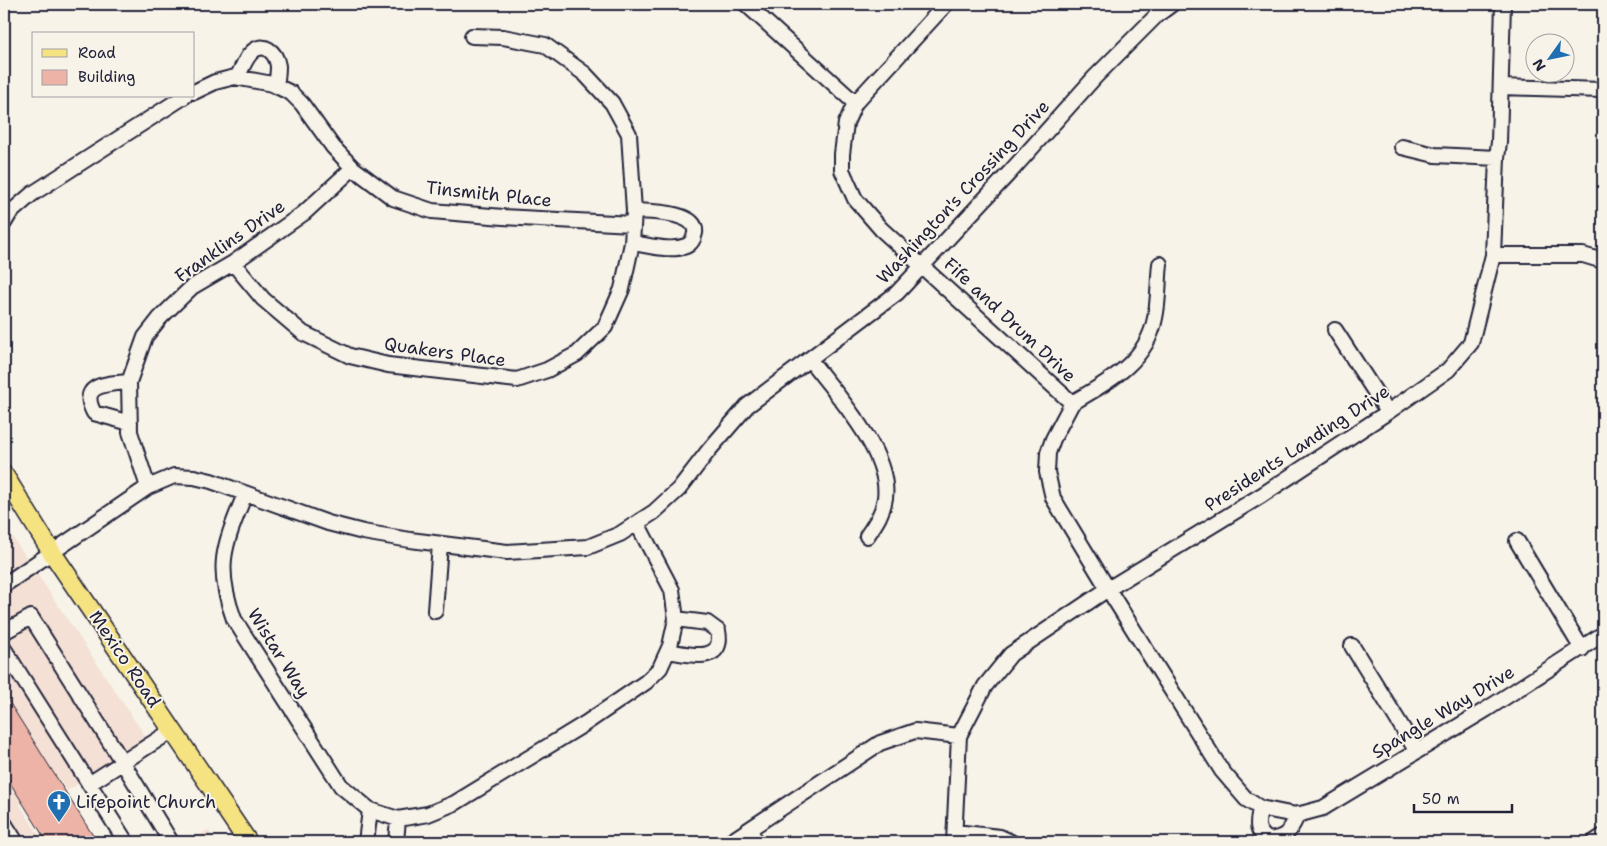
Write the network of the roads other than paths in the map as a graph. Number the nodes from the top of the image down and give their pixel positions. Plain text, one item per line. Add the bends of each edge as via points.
1 (746, 4) edge
2 (946, 4) edge
3 (1172, 4) edge
4 (1503, 4) edge
5 (472, 36) dead end
6 (237, 77) junction
7 (276, 86) junction
8 (1501, 87) junction
9 (1603, 90) edge
10 (195, 92) edge
11 (182, 98) edge
12 (855, 103) junction
13 (1402, 147) dead end
14 (1496, 158) junction
15 (353, 168) junction
16 (633, 218) junction
17 (4, 223) edge
18 (632, 243) junction
19 (1493, 255) junction
20 (1603, 261) edge
21 (233, 263) junction
22 (1160, 264) dead end
23 (923, 266) junction
24 (1335, 330) dead end
25 (810, 360) junction
26 (130, 382) junction
27 (1072, 403) junction
28 (1388, 412) junction
29 (130, 423) junction
30 (4, 475) edge
31 (148, 487) junction
32 (245, 494) junction
33 (637, 523) junction
34 (867, 536) dead end
35 (1517, 540) dead end
36 (440, 544) junction
37 (51, 551) junction
38 (4, 584) edge
39 (1108, 589) junction
40 (435, 611) dead end
41 (676, 619) junction
42 (4, 632) edge
43 (1603, 634) edge
44 (1352, 646) dead end
45 (4, 649) edge
46 (1582, 649) junction
47 (668, 651) junction
48 (173, 730) junction
49 (959, 736) junction
50 (1416, 750) junction
51 (124, 763) junction
52 (89, 784) junction
53 (1260, 808) junction
54 (370, 810) junction
55 (1298, 814) junction
56 (398, 819) junction
57 (4, 823) edge
58 (753, 836) edge
59 (1603, 836) edge
60 (955, 837) edge
61 (16, 842) edge
62 (126, 842) edge
63 (171, 842) edge
64 (248, 842) edge
65 (366, 842) edge
66 (396, 842) edge
67 (730, 842) edge
68 (1011, 842) edge
69 (1594, 842) edge

1 - 12 street
2 - 12 street
3 - 23 street, Washington's Crossing Drive via 1095,77
4 - 8 street, Presidents Landing Drive
5 - 16 street, Quakers Place via 545,45 584,74 612,103 629,134
6 - 7 street, Tinsmith Place
6 - 7 street via 252,52 262,46 267,47 278,66
6 - 10 street
7 - 15 street, Tinsmith Place via 291,93 302,104 333,147
8 - 9 street
8 - 14 street, Presidents Landing Drive
11 - 17 street via 32,194 10,213
12 - 23 street, Fife and Drum Drive via 846,123 842,154 842,170 848,186 871,218
13 - 14 street via 1434,155
14 - 19 street, Presidents Landing Drive
15 - 16 street, Tinsmith Place via 392,198 432,211 504,217
15 - 21 street, Franklins Drive via 304,212
16 - 18 street, Quakers Place
16 - 18 street, Tinsmith Place via 660,212 683,217 695,231 692,242 687,246 671,248
18 - 21 street, Quakers Place via 622,289 605,327 577,354 547,370 517,380 388,365 350,356 304,332 263,299
19 - 20 street via 1583,255
19 - 28 street, Presidents Landing Drive via 1471,343 1448,370
21 - 26 street, Franklins Drive via 192,287 160,318 145,337
22 - 27 street via 1155,318 1145,347 1118,376
23 - 25 street, Washington's Crossing Drive via 898,293
23 - 27 street, Fife and Drum Drive
24 - 28 street
25 - 33 street, Washington's Crossing Drive via 748,406 679,488
25 - 34 street via 877,456 885,497 880,517
26 - 29 street, Franklins Drive
26 - 29 street via 98,387 88,398 94,413
27 - 39 street, Fife and Drum Drive via 1053,438 1047,472 1053,498
28 - 39 street, Presidents Landing Drive via 1262,495
29 - 31 street, Franklins Drive
30 - 37 main road, Mexico Road
31 - 32 street, Washington's Crossing Drive via 174,476 194,477
31 - 37 street, Washington's Crossing Drive
32 - 36 street, Washington's Crossing Drive via 355,530
32 - 54 street, Wistar Way via 223,557 223,579 234,619 340,786
33 - 36 street, Washington's Crossing Drive via 620,534 574,548 507,552
33 - 41 street, Wistar Way via 672,590
35 - 46 street
36 - 40 street
37 - 38 street, Washington's Crossing Drive
37 - 48 main road, Mexico Road
39 - 49 street, Presidents Landing Drive via 1011,654 985,686
39 - 53 street, Spangle Way Drive via 1222,771 1246,799
41 - 47 street, Wistar Way
41 - 47 street via 707,623 718,631 720,640 714,651 705,656
42 - 51 street via 31,617
43 - 46 street, Spangle Way Drive
44 - 50 street
45 - 52 street
46 - 50 street, Spangle Way Drive
47 - 56 street, Wistar Way via 660,668 646,682 586,723 456,803 428,814
48 - 51 street
48 - 64 main road, Mexico Road
49 - 58 street via 915,731 880,743
49 - 60 street, Presidents Landing Drive
50 - 55 street, Spangle Way Drive via 1323,808
51 - 52 street
51 - 63 street
52 - 62 street
53 - 55 street, Spangle Way Drive
53 - 55 street via 1257,826 1260,834 1268,840 1280,839 1291,831
54 - 56 street, Wistar Way
54 - 65 street
56 - 66 street
57 - 61 street
58 - 67 street
59 - 69 street
60 - 68 street, Presidents Landing Drive via 1000,837

